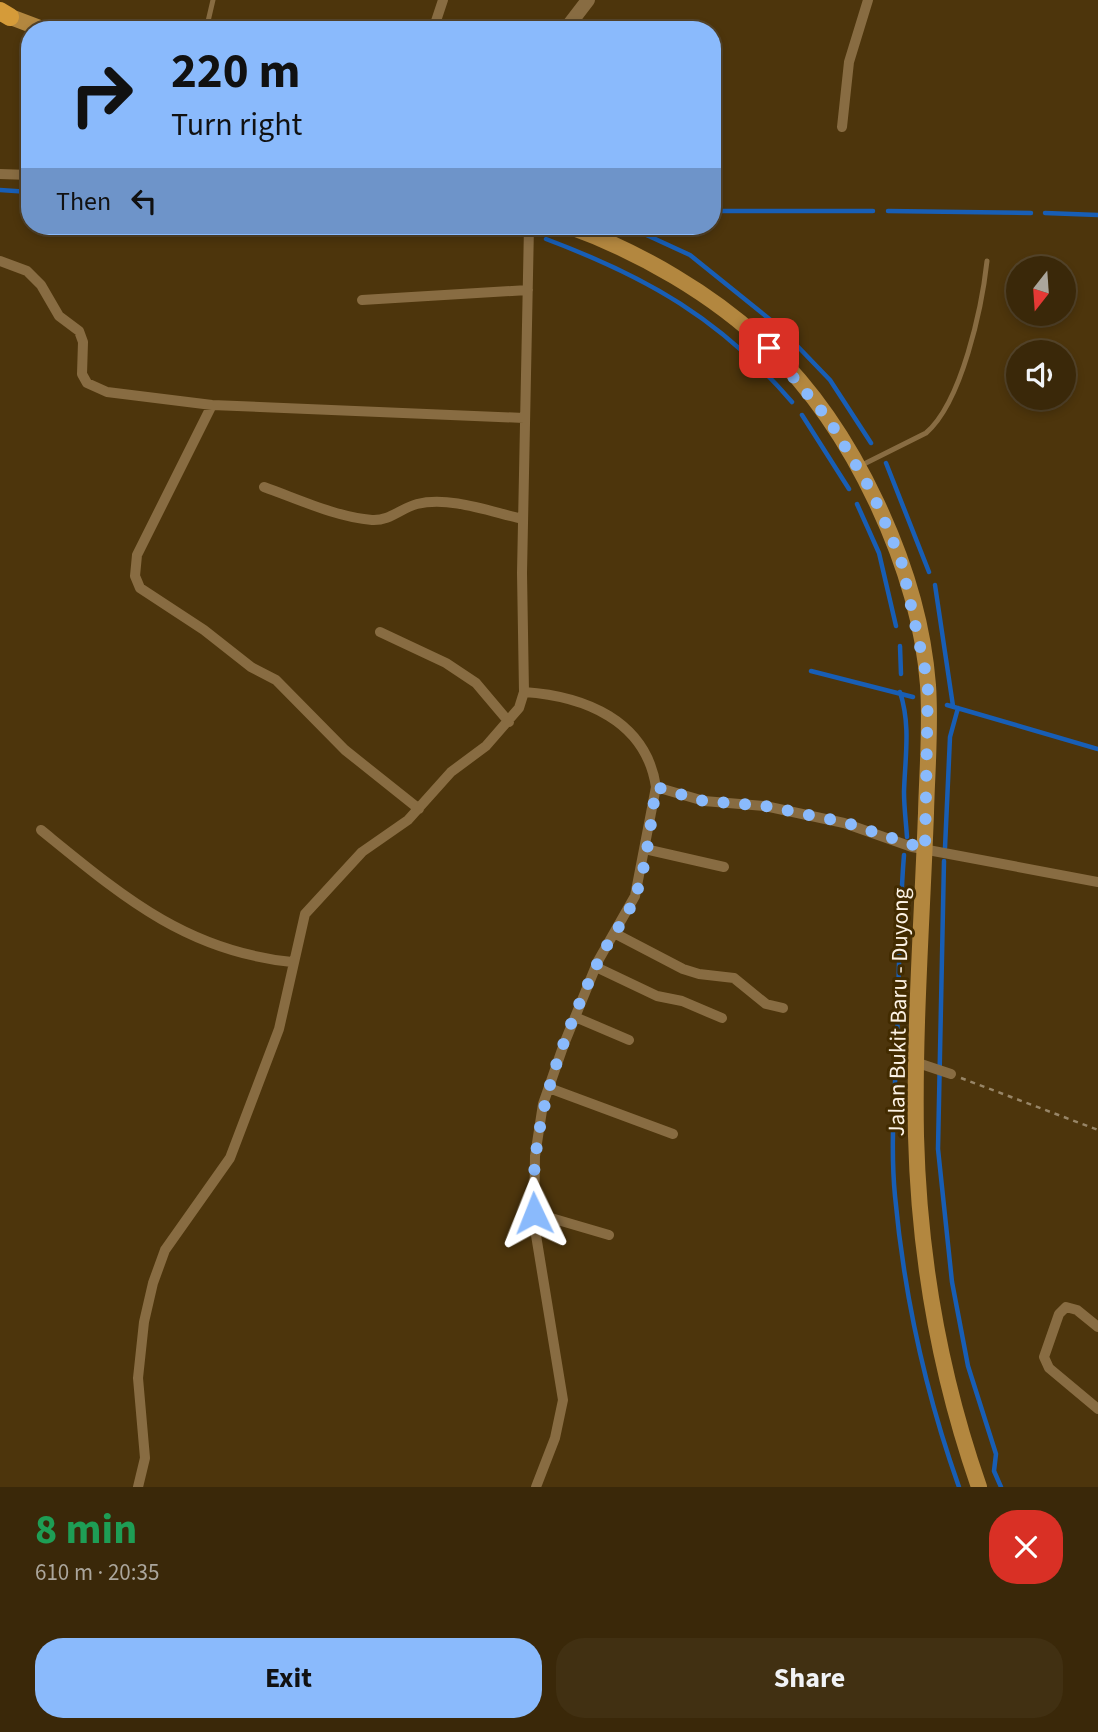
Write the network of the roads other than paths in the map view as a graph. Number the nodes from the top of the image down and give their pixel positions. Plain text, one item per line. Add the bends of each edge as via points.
1 (213, 0) edge
2 (443, 0) edge
3 (589, 0) edge
4 (867, 0) edge
5 (2, 14) edge
6 (21, 21) edge
7 (208, 21) edge
8 (436, 21) edge
9 (572, 21) edge
10 (842, 127) dead end
11 (0, 174) edge
12 (21, 175) edge
13 (529, 235) edge
14 (594, 235) edge
15 (0, 261) edge
16 (987, 261) dead end
17 (528, 290) junction
18 (362, 300) dead end
19 (212, 405) junction
20 (524, 418) junction
21 (858, 468) junction
22 (264, 487) dead end
23 (523, 519) junction
24 (380, 632) dead end
25 (524, 692) junction
26 (509, 722) junction
27 (656, 787) junction
28 (419, 809) junction
29 (41, 830) dead end
30 (645, 849) junction
31 (925, 849) junction
32 (724, 867) dead end
33 (1098, 882) edge
34 (614, 933) junction
35 (292, 962) junction
36 (596, 967) junction
37 (783, 1008) dead end
38 (575, 1017) junction
39 (722, 1018) dead end
40 (629, 1040) dead end
41 (918, 1063) junction
42 (951, 1074) road end
43 (549, 1088) junction
44 (673, 1133) dead end
45 (534, 1213) junction
46 (609, 1235) dead end
47 (1098, 1327) edge
48 (1098, 1409) edge
49 (138, 1487) edge
50 (536, 1487) edge
51 (979, 1487) edge

1 - 7 lane
2 - 8 street
3 - 9 street
4 - 10 street via 849,62
5 - 6 main road
11 - 12 street
13 - 17 street
14 - 21 main road, Jalan Bukit Baru - Duyong via 688,285 769,348 829,420
15 - 19 street via 27,271 59,316 79,331 82,374 87,383 107,392
16 - 21 lane via 981,310 953,392 936,425
17 - 18 street
17 - 20 street
19 - 20 street
19 - 28 street via 137,555 135,576 140,588 276,680 345,750
20 - 23 street
21 - 31 main road, Jalan Bukit Baru - Duyong via 901,560 928,683
22 - 23 street via 373,520 417,504 447,502
23 - 25 street
24 - 26 street via 446,663 476,683
25 - 26 street
25 - 27 street via 578,700 610,714 643,751
26 - 28 street via 452,772
27 - 30 street
27 - 31 street via 704,801 765,806 844,822
28 - 35 street via 362,852 305,914
29 - 35 street via 126,896 194,939 251,958
30 - 32 street
30 - 34 street via 635,896
31 - 33 street
31 - 41 main road, Jalan Bukit Baru - Duyong
34 - 36 street
34 - 37 street via 683,969 734,978 766,1004
35 - 49 street via 279,1029 230,1158 165,1250 153,1283 138,1378 145,1458
36 - 38 street
36 - 39 street via 657,996
38 - 40 street
38 - 43 street
41 - 42 street
41 - 51 main road, Jalan Bukit Baru - Duyong via 916,1137 926,1258 943,1365
43 - 44 street
43 - 45 street via 535,1156
45 - 46 street
45 - 50 street via 563,1399 555,1438
47 - 48 street via 1066,1307 1059,1314 1044,1357 1049,1368

